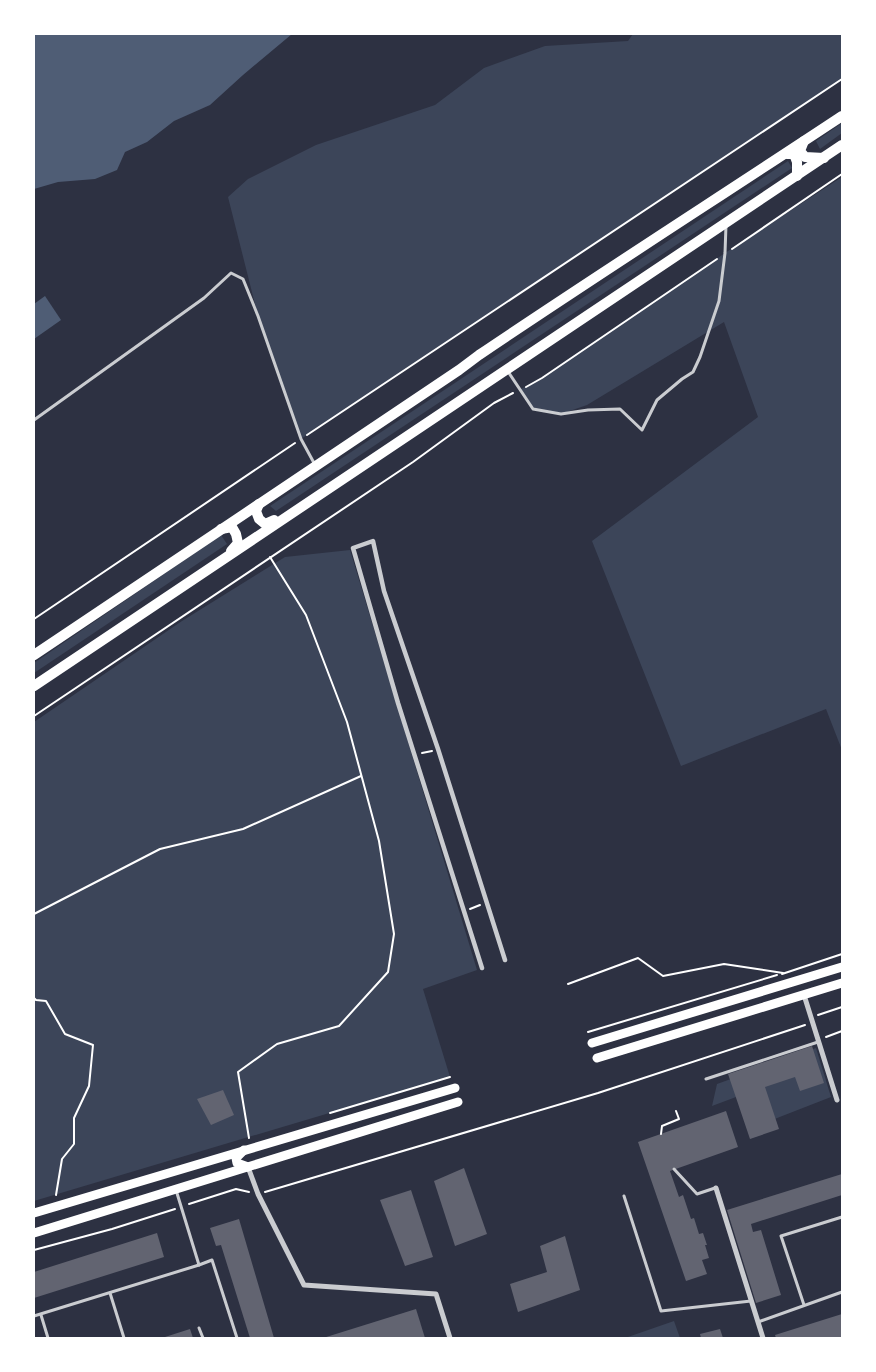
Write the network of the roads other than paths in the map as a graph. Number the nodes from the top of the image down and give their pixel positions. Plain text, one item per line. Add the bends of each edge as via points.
1 (842, 116) edge
2 (805, 140) junction
3 (842, 145) edge
4 (787, 154) junction
5 (824, 158) junction
6 (797, 176) junction
7 (726, 224) junction
8 (507, 370) junction
9 (34, 420) edge
10 (316, 466) junction
11 (259, 504) junction
12 (284, 517) junction
13 (221, 529) junction
14 (227, 556) junction
15 (34, 655) edge
16 (34, 686) edge
17 (505, 960) dead end
18 (842, 967) edge
19 (482, 968) dead end
20 (842, 983) edge
21 (804, 995) junction
22 (818, 1040) junction
23 (592, 1043) dead end
24 (597, 1058) dead end
25 (706, 1079) dead end
26 (454, 1088) dead end
27 (837, 1100) dead end
28 (458, 1102) dead end
29 (244, 1150) junction
30 (219, 1158) junction
31 (248, 1167) junction
32 (674, 1169) dead end
33 (225, 1174) junction
34 (716, 1188) joint
35 (176, 1189) junction
36 (624, 1196) dead end
37 (34, 1213) edge
38 (842, 1217) edge
39 (34, 1233) edge
40 (199, 1265) junction
41 (842, 1292) edge
42 (110, 1293) junction
43 (751, 1300) junction
44 (804, 1305) junction
45 (41, 1315) junction
46 (34, 1316) edge
47 (758, 1322) junction
48 (199, 1328) dead end
49 (48, 1338) edge
50 (124, 1338) edge
51 (202, 1338) edge
52 (236, 1338) edge
53 (450, 1338) edge
54 (763, 1338) edge

1 - 2 main road
2 - 4 main road
2 - 5 main road via 800,151 805,158
3 - 5 main road
4 - 6 main road via 794,154 798,162
4 - 10 main road via 603,271
5 - 6 main road
6 - 7 main road
7 - 8 main road
7 - 8 lane via 719,301 697,364 693,372 657,400 642,430 620,409 560,414 533,409
8 - 12 main road
9 - 10 lane via 204,298 231,273 243,279 301,439
10 - 11 main road
11 - 12 main road via 256,511 265,524
11 - 13 main road
12 - 14 main road
13 - 14 main road via 232,527 238,543
13 - 15 main road
14 - 16 main road
17 - 19 street via 384,591 373,542 353,548
18 - 23 main road
20 - 21 main road
21 - 22 street
21 - 24 main road
22 - 25 lane
22 - 27 street
26 - 29 main road
28 - 31 main road
29 - 30 main road
29 - 31 main road via 236,1158 237,1163
30 - 33 main road via 227,1162
30 - 37 main road
31 - 33 main road
31 - 53 street via 258,1194 304,1285 436,1294
32 - 34 lane via 697,1194
33 - 35 main road
34 - 43 street
35 - 39 main road
35 - 40 lane
36 - 43 lane via 661,1311
38 - 44 lane via 781,1236
40 - 42 lane
40 - 52 lane via 212,1260
41 - 44 lane
42 - 45 lane
42 - 50 lane
43 - 47 street
44 - 47 lane
45 - 46 lane
45 - 49 lane
47 - 54 street
48 - 51 lane

